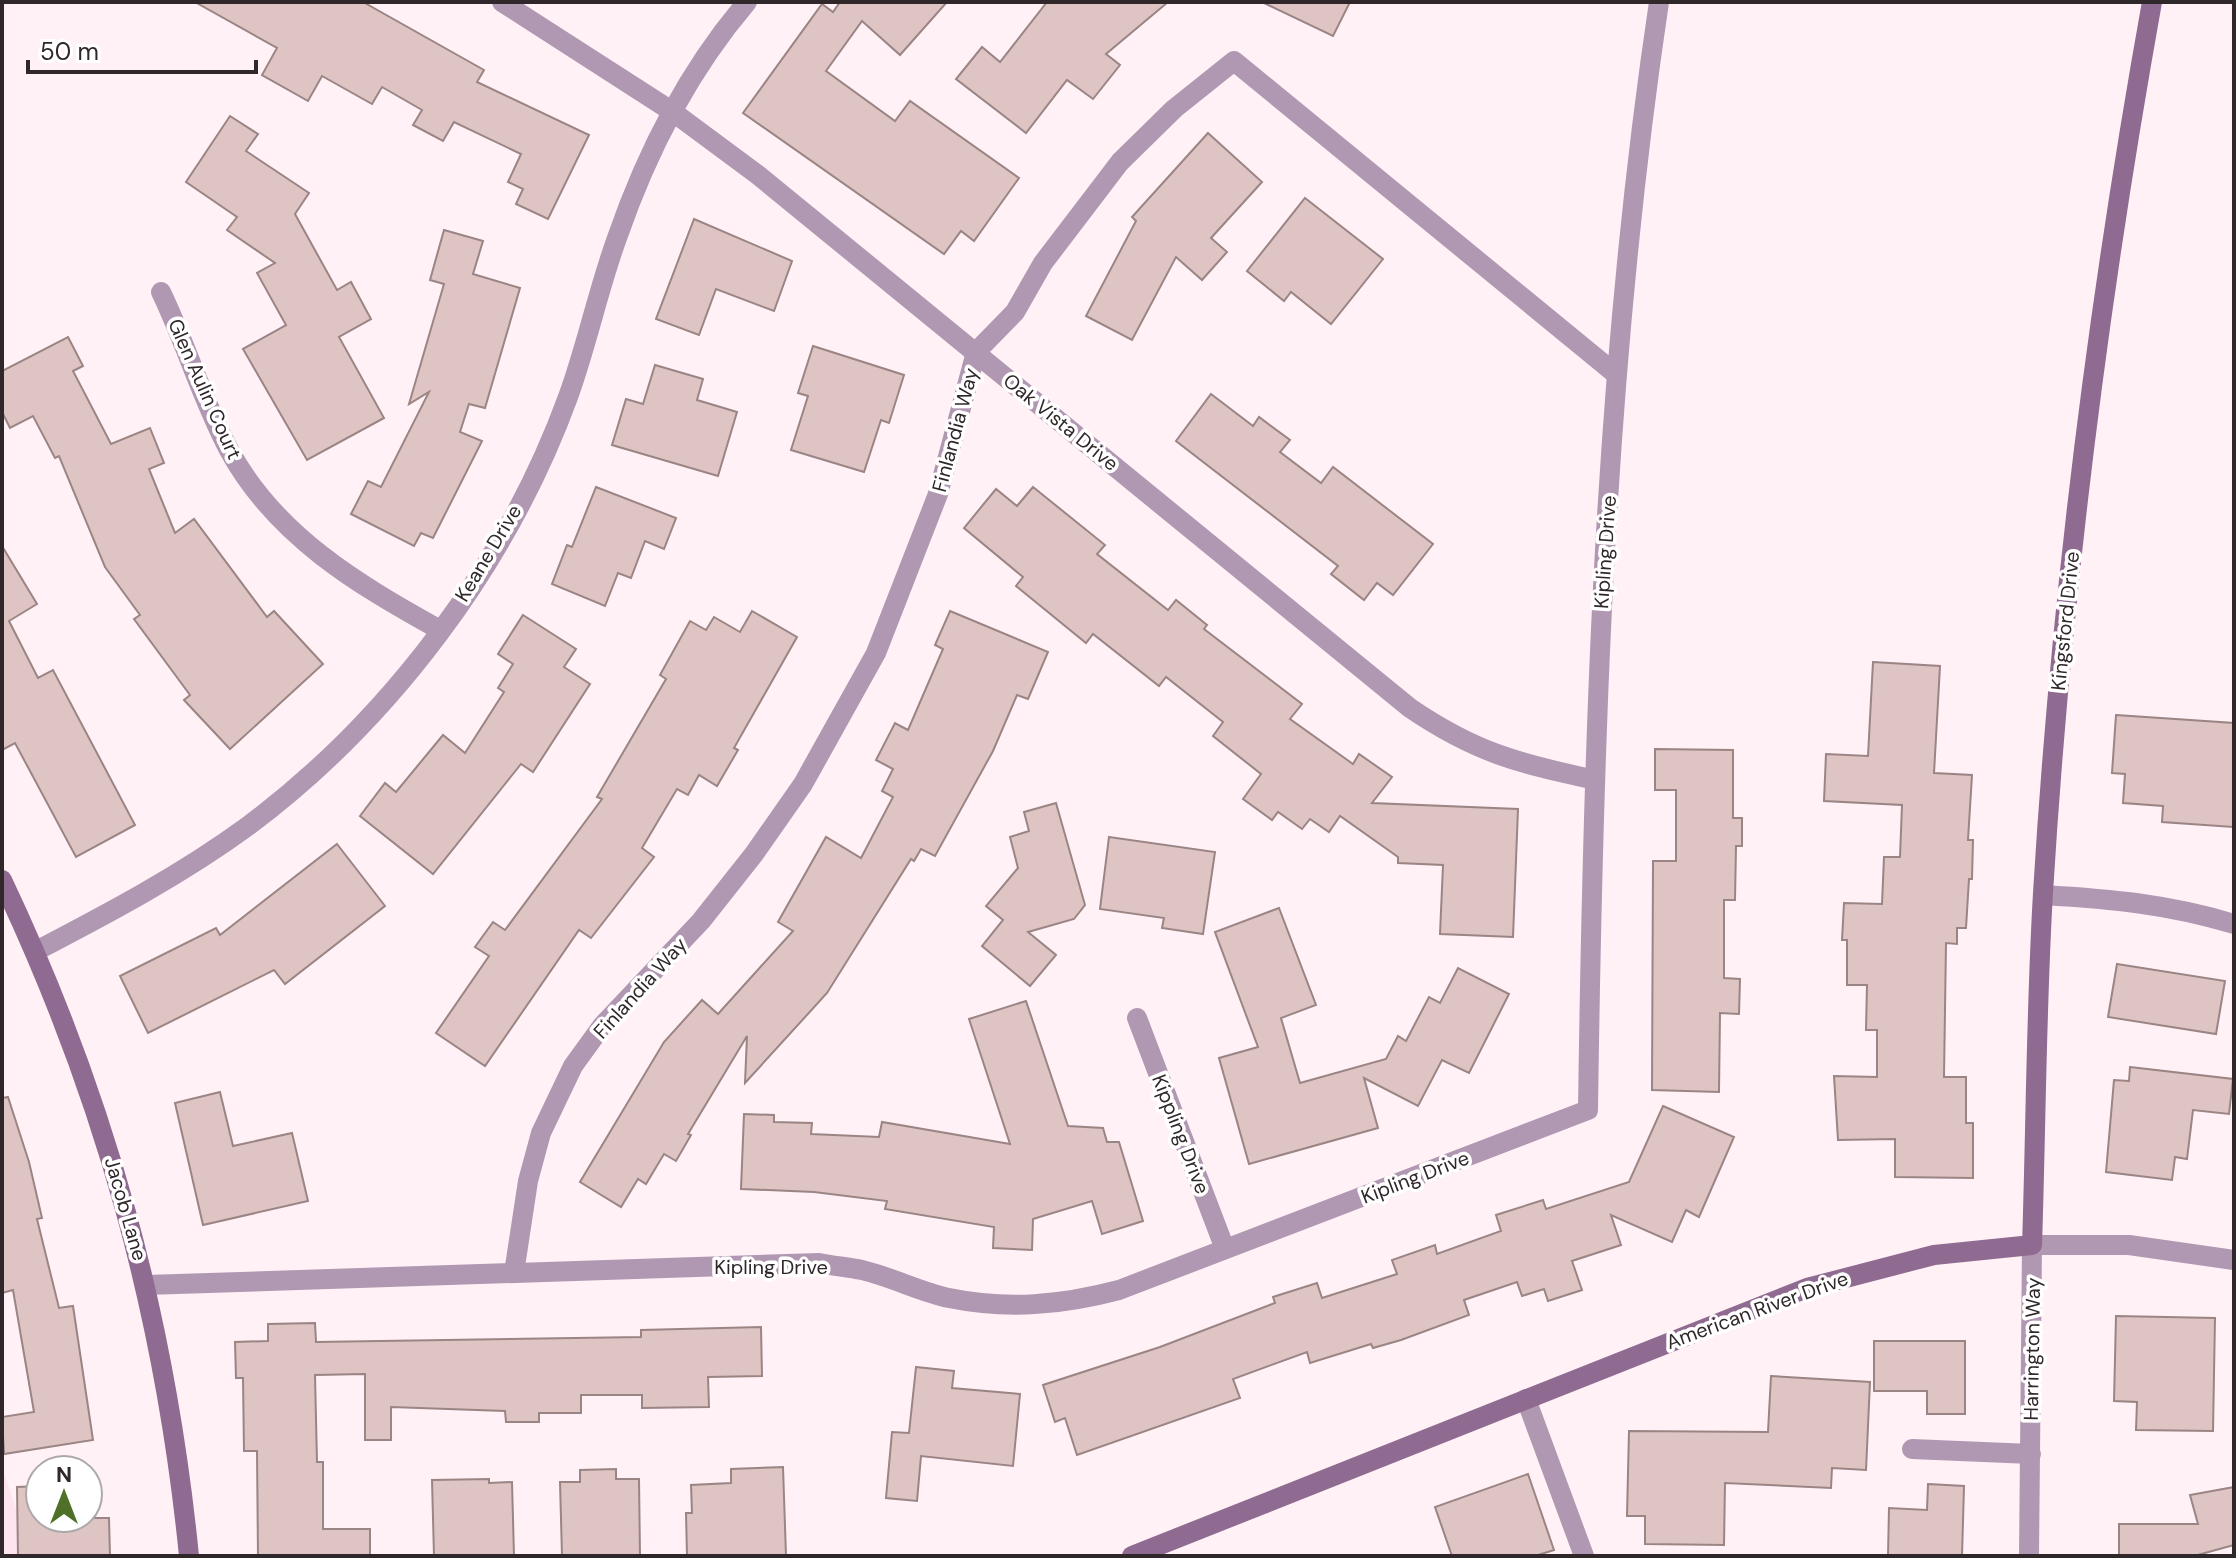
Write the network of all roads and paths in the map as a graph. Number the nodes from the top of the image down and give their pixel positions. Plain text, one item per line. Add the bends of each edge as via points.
1 (502, 2) edge
2 (747, 2) edge
3 (1659, 2) edge
4 (2152, 2) edge
5 (673, 112) junction
6 (161, 292) dead end
7 (976, 352) junction
8 (1617, 375) junction
9 (440, 630) junction
10 (1595, 780) junction
11 (2, 880) edge
12 (2043, 895) junction
13 (2234, 924) edge
14 (36, 951) junction
15 (1137, 1018) dead end
16 (2032, 1245) junction
17 (1225, 1249) junction
18 (2234, 1260) edge
19 (514, 1273) junction
20 (146, 1285) junction
21 (1526, 1399) junction
22 (1912, 1449) dead end
23 (2031, 1454) junction
24 (189, 1556) edge
25 (1132, 1556) edge
26 (1584, 1556) edge
27 (2029, 1556) edge

1 - 5 street, Oak Vista Drive
2 - 5 street, Keane Drive
3 - 8 street, Kipling Drive
4 - 12 street, Kingsford Drive via 2086,430 2057,696
5 - 7 street, Oak Vista Drive
5 - 9 street, Keane Drive via 617,238 568,397 542,459 495,549
6 - 9 street, Glen Aulin Court via 229,450 277,516 316,554 360,585
7 - 8 street, Finlandia Way via 1015,312 1043,263 1120,162 1234,61
7 - 10 street, Oak Vista Drive via 1420,715 1472,747
7 - 19 street, Finlandia Way via 938,494 876,653 803,784 754,854 573,1066 538,1145
8 - 10 street, Kipling Drive
9 - 14 street, Keane Drive via 374,711 249,825 136,899
10 - 17 street, Kipling Drive via 1588,1110
11 - 14 street, Jacob Lane
12 - 13 street via 2133,900
12 - 16 street, Kingsford Drive
14 - 20 street, Jacob Lane via 120,1183
15 - 17 street, Kippling Drive
16 - 18 street, American River Drive via 2129,1245
16 - 21 street, American River Drive via 1934,1255 1807,1288
16 - 23 street, Harrington Way
17 - 19 street, Kipling Drive via 1119,1290 1033,1306 946,1297 862,1270 819,1263
19 - 20 street, Kipling Drive
20 - 24 street, Jacob Lane via 166,1379
21 - 25 street, American River Drive
21 - 26 street
22 - 23 street
23 - 27 street, Harrington Way

